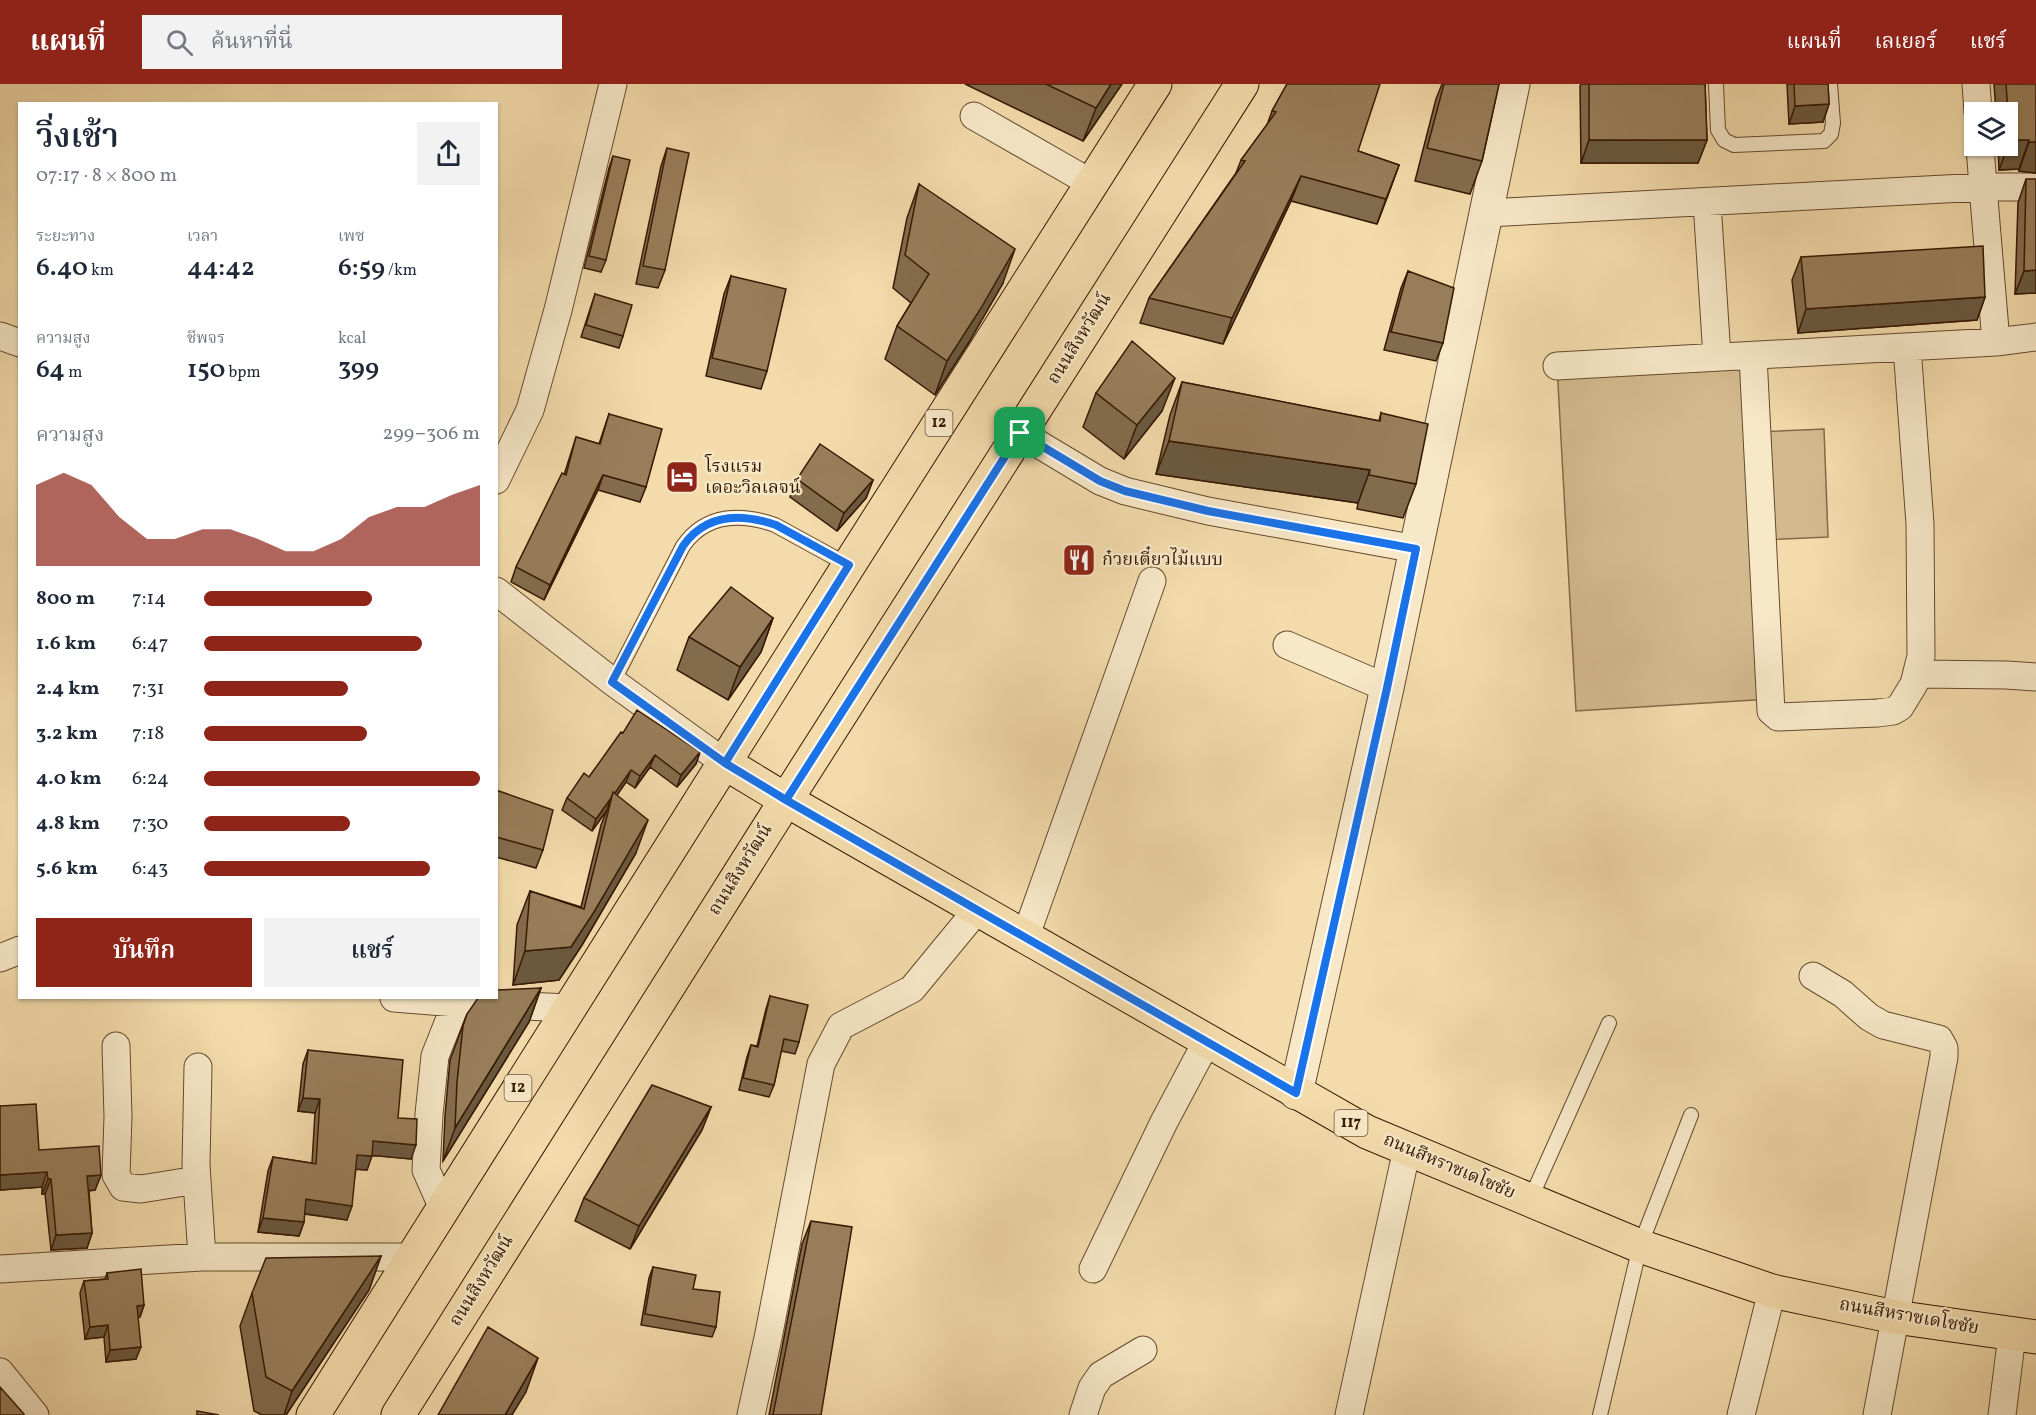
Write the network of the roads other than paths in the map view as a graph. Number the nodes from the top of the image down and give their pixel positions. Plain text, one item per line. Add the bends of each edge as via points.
1 (614, 84) edge
2 (1155, 84) edge
3 (1242, 84) edge
4 (1716, 84) edge
5 (1830, 84) edge
6 (1976, 84) edge
7 (1503, 96) edge
8 (1977, 102) edge
9 (974, 116) dead end
10 (1981, 156) edge
11 (1091, 183) junction
12 (1983, 187) junction
13 (2036, 187) edge
14 (1707, 202) junction
15 (1486, 213) junction
16 (0, 336) edge
17 (2036, 337) edge
18 (18, 342) edge
19 (1996, 342) junction
20 (1907, 347) junction
21 (1754, 356) junction
22 (1717, 357) junction
23 (1557, 366) dead end
24 (1020, 433) junction
25 (498, 476) edge
26 (1416, 549) junction
27 (849, 565) junction
28 (1152, 581) dead end
29 (498, 593) edge
30 (1287, 645) dead end
31 (1918, 674) junction
32 (2036, 677) edge
33 (612, 682) junction
34 (1387, 688) junction
35 (725, 763) junction
36 (786, 800) junction
37 (977, 910) junction
38 (1025, 938) junction
39 (18, 951) edge
40 (0, 958) edge
41 (1813, 976) dead end
42 (406, 999) edge
43 (456, 1003) junction
44 (569, 1008) junction
45 (1609, 1023) dead end
46 (1207, 1041) junction
47 (116, 1046) dead end
48 (198, 1067) dead end
49 (1296, 1093) junction
50 (1691, 1115) dead end
51 (1407, 1149) junction
52 (197, 1180) junction
53 (1530, 1200) junction
54 (443, 1208) junction
55 (1640, 1246) junction
56 (202, 1257) junction
57 (412, 1257) junction
58 (0, 1269) edge
59 (1093, 1269) dead end
60 (1772, 1291) junction
61 (1895, 1317) junction
62 (2024, 1336) edge
63 (1143, 1350) dead end
64 (0, 1372) edge
65 (34, 1415) edge
66 (313, 1415) edge
67 (398, 1415) edge
68 (751, 1415) edge
69 (1083, 1415) edge
70 (1349, 1415) edge
71 (1600, 1415) edge
72 (1741, 1415) edge
73 (1877, 1415) edge
74 (2002, 1415) edge

1 - 25 street via 530,410
2 - 11 main road, 12
3 - 24 main road, ถนนสิงหวัฒน์
4 - 5 lane via 1718,130 1724,140 1734,145 1824,141 1831,134 1833,123
6 - 8 street
7 - 15 street
9 - 11 street
10 - 12 street
11 - 27 main road, 12
12 - 13 street
12 - 14 street
12 - 19 street
14 - 15 street
14 - 22 street
15 - 26 street
16 - 18 street
17 - 19 street
19 - 20 street
20 - 21 street
20 - 31 street via 1920,525
21 - 22 street
21 - 31 street via 1771,711 1778,717 1893,711 1907,697
22 - 23 street
24 - 26 street via 1100,481 1125,491 1208,511
24 - 36 main road, ถนนสิงหวัฒน์
26 - 34 street
27 - 33 lane via 765,521 736,518 703,525 683,546
27 - 35 main road, 12
28 - 38 street
29 - 33 street
30 - 34 street
31 - 32 street
33 - 35 street
34 - 49 street
35 - 36 main road, ถนนสีหราชเดโชชัย / 117
35 - 44 main road, 12
36 - 37 main road, ถนนสีหราชเดโชชัย / 117
36 - 67 main road, ถนนสิงหวัฒน์
37 - 38 main road, ถนนสีหราชเดโชชัย / 117
37 - 68 street via 912,989 841,1026 821,1064
38 - 46 main road, ถนนสีหราชเดโชชัย / 117
39 - 40 street
41 - 61 street via 1883,1025 1939,1039 1944,1048
42 - 43 street
43 - 44 street
43 - 54 street via 435,1056 429,1114 426,1170
44 - 54 main road, 12
45 - 53 lane
46 - 49 main road, ถนนสีหราชเดโชชัย / 117
46 - 59 street
47 - 52 street via 116,1175 123,1187 141,1189
48 - 52 street
49 - 51 main road, ถนนสีหราชเดโชชัย / 117
50 - 55 lane
51 - 53 main road, ถนนสีหราชเดโชชัย / 117
51 - 70 street
52 - 56 street
53 - 55 main road, ถนนสีหราชเดโชชัย / 117
54 - 57 main road, 12
55 - 60 main road, ถนนสีหราชเดโชชัย / 117
55 - 71 lane
56 - 57 street
56 - 58 street
57 - 66 main road, 12
60 - 61 main road, ถนนสีหราชเดโชชัย / 117
60 - 72 street
61 - 62 main road, ถนนสีหราชเดโชชัย / 117
61 - 73 street
62 - 74 street
63 - 69 street via 1101,1375
64 - 65 street

